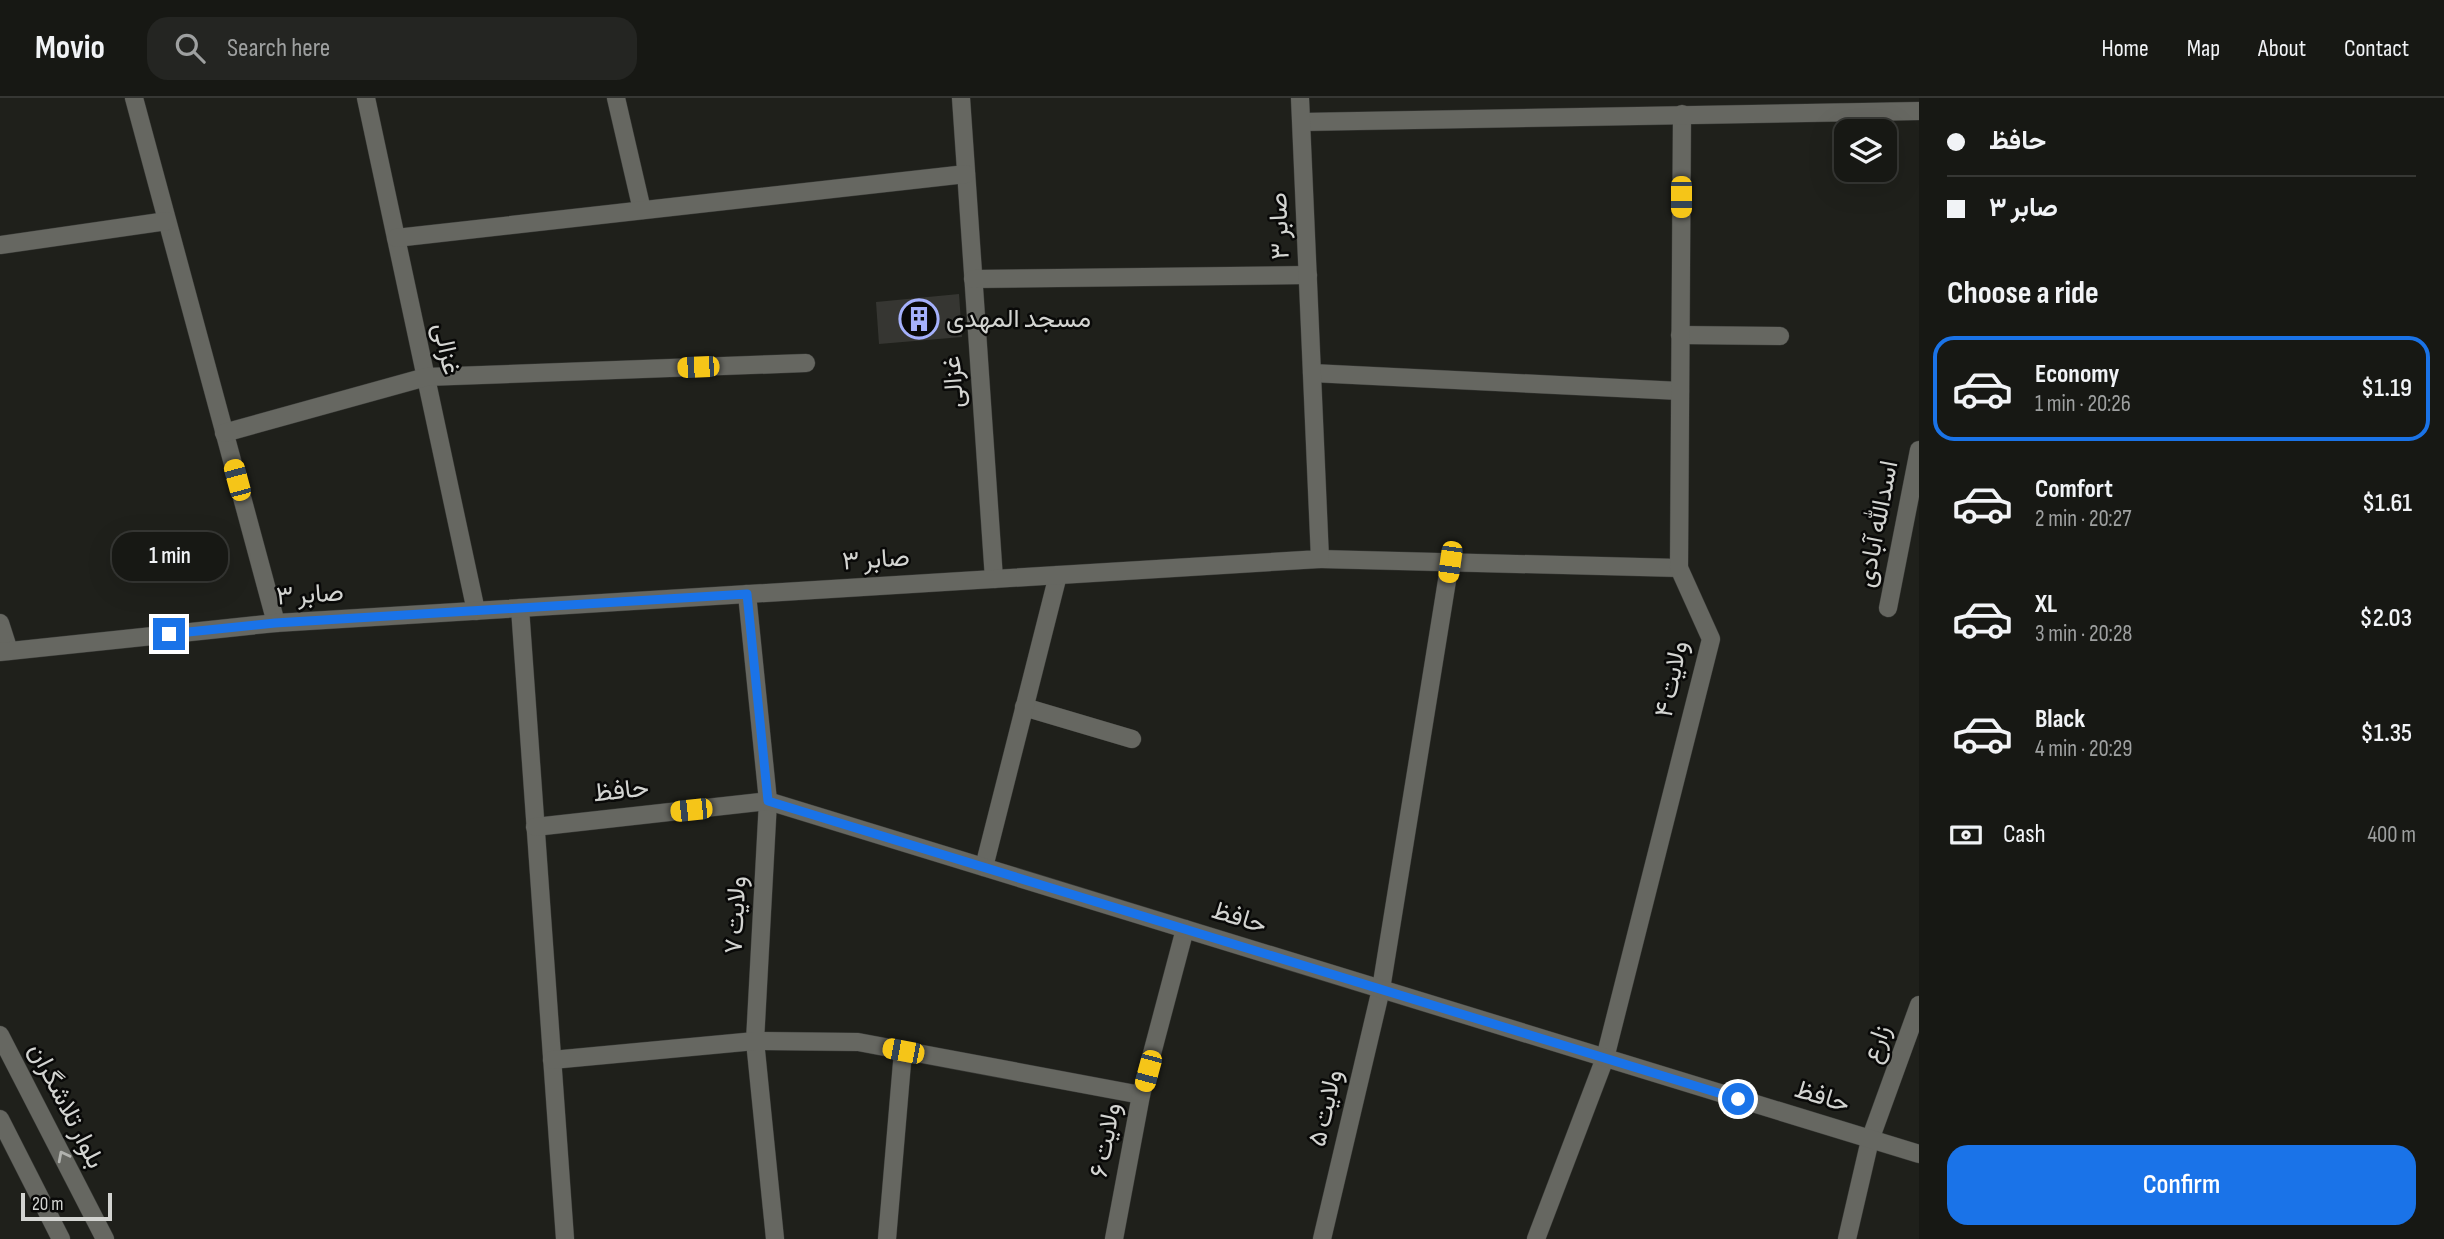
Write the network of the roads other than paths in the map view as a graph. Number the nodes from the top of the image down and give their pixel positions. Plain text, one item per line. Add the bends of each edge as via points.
1 (134, 98) edge
2 (366, 98) edge
3 (616, 98) edge
4 (961, 98) edge
5 (1300, 98) edge
6 (1810, 105) edge
7 (1919, 111) edge
8 (1682, 114) junction
9 (1302, 122) junction
10 (966, 174) junction
11 (642, 210) junction
12 (167, 221) junction
13 (396, 238) junction
14 (0, 245) edge
15 (1308, 275) junction
16 (973, 279) junction
17 (1680, 335) junction
18 (1780, 336) dead end
19 (806, 363) dead end
20 (1312, 373) junction
21 (426, 377) junction
22 (1680, 391) junction
23 (224, 433) junction
24 (1919, 450) edge
25 (1320, 559) junction
26 (1450, 562) junction
27 (1679, 568) junction
28 (1058, 575) junction
29 (994, 579) junction
30 (747, 594) junction
31 (520, 608) junction
32 (1888, 608) dead end
33 (476, 611) junction
34 (0, 623) edge
35 (275, 623) junction
36 (4, 651) edge
37 (1024, 707) junction
38 (1132, 738) dead end
39 (768, 801) junction
40 (536, 827) junction
41 (984, 867) junction
42 (1185, 929) junction
43 (1381, 989) junction
44 (1919, 1005) edge
45 (0, 1035) edge
46 (755, 1041) junction
47 (903, 1051) junction
48 (1605, 1058) junction
49 (552, 1060) junction
50 (1142, 1095) junction
51 (0, 1119) edge
52 (1870, 1140) junction
53 (1919, 1154) edge
54 (61, 1239) edge
55 (105, 1239) edge
56 (565, 1239) edge
57 (775, 1239) edge
58 (887, 1239) edge
59 (1114, 1239) edge
60 (1322, 1239) edge
61 (1536, 1239) edge
62 (1847, 1239) edge

1 - 12 street
2 - 13 street, غزالی
3 - 11 street
4 - 10 street, غزالی
5 - 9 street, صابر ۳
6 - 7 street
6 - 8 street
8 - 9 street
8 - 17 street, ولایت ۴
9 - 15 street, صابر ۳
10 - 11 street
10 - 16 street, غزالی
11 - 13 street
12 - 14 street
12 - 23 street
13 - 21 street, غزالی
15 - 16 street
15 - 20 street, صابر ۳
16 - 29 street, غزالی
17 - 18 street
17 - 22 street, ولایت ۴
19 - 21 street
20 - 22 street
20 - 25 street, صابر ۳
21 - 23 street
21 - 33 street, غزالی
22 - 27 street, ولایت ۴
23 - 35 street
24 - 32 street, اسدالله آبادی
25 - 26 street
25 - 28 street, صابر ۳
26 - 27 street
26 - 43 street, ولایت ۵
27 - 48 street, ولایت ۴ via 1711,639
28 - 29 street, صابر ۳
28 - 37 street
29 - 30 street, صابر ۳
30 - 31 street, صابر ۳
30 - 39 street, ولایت ۷
31 - 33 street, صابر ۳
31 - 40 street
33 - 35 street, صابر ۳
34 - 36 street
35 - 36 street, صابر ۳
37 - 38 street
37 - 41 street
39 - 40 street, حافظ
39 - 41 street, حافظ
39 - 46 street, ولایت ۷
40 - 49 street
41 - 42 street, حافظ
42 - 43 street, حافظ
42 - 50 street, ولایت ۶
43 - 48 street, حافظ
43 - 60 street, ولایت ۵
44 - 52 street, زارع
55 -> 45 street, بلوار تلاشگران
46 - 47 street via 858,1042
46 - 49 street
46 - 57 street, ولایت ۷
47 - 50 street
47 - 58 street
48 - 52 street, حافظ
48 - 61 street, ولایت ۴
49 - 56 street
50 - 59 street, ولایت ۶
51 - 54 street
52 - 53 street, حافظ
52 - 62 street, زارع

